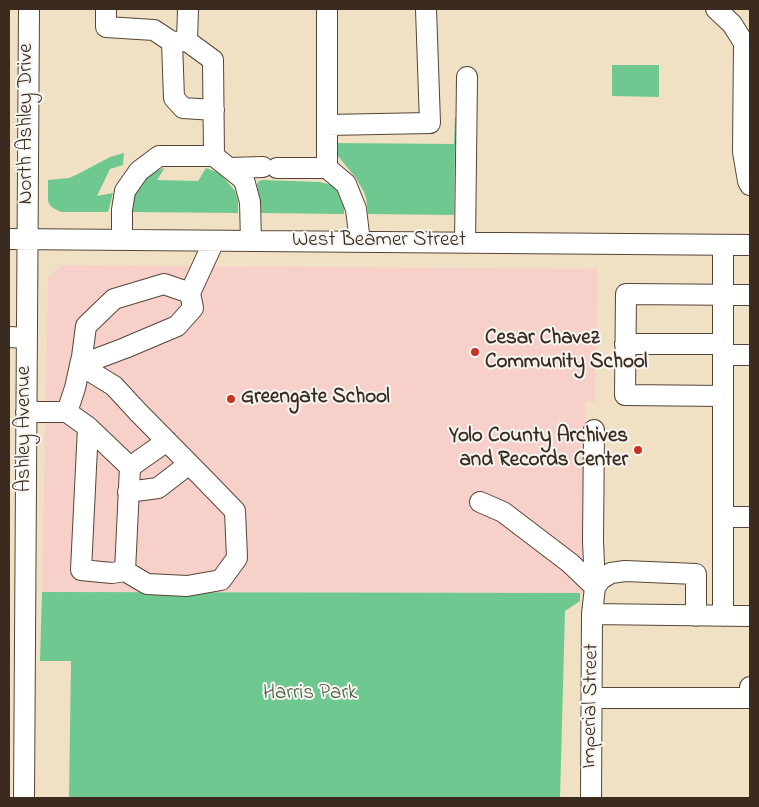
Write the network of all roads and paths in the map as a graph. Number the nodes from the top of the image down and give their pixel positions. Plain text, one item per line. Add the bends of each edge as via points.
1 (29, 9) edge
2 (106, 9) edge
3 (188, 9) edge
4 (327, 9) edge
5 (426, 9) edge
6 (716, 9) edge
7 (180, 42) junction
8 (466, 77) dead end
9 (214, 110) junction
10 (327, 125) junction
11 (222, 162) junction
12 (327, 168) junction
13 (750, 185) edge
14 (18, 239) edge
15 (122, 240) junction
16 (214, 241) junction
17 (251, 241) junction
18 (360, 242) junction
19 (465, 243) junction
20 (723, 245) junction
21 (750, 245) edge
22 (190, 293) junction
23 (723, 295) junction
24 (750, 295) edge
25 (18, 338) edge
26 (625, 344) junction
27 (723, 350) junction
28 (750, 355) edge
29 (80, 365) junction
30 (723, 396) junction
31 (26, 412) junction
32 (67, 412) junction
33 (88, 426) junction
34 (594, 430) dead end
35 (167, 442) junction
36 (189, 464) junction
37 (130, 467) junction
38 (128, 492) junction
39 (480, 502) dead end
40 (723, 517) junction
41 (750, 517) edge
42 (17, 542) edge
43 (125, 571) junction
44 (595, 587) junction
45 (592, 614) junction
46 (696, 616) junction
47 (723, 616) junction
48 (750, 616) edge
49 (750, 688) edge
50 (592, 698) junction
51 (24, 798) edge
52 (591, 798) edge

1 - 14 street, North Ashley Drive
2 - 7 street via 106,27 154,30
3 - 7 street
4 - 10 street
5 - 10 street via 430,123
6 - 13 street via 732,24 744,43 743,152
7 - 9 street via 213,60
7 - 9 street via 174,98 183,108
8 - 19 street
9 - 11 street
10 - 12 street
11 - 12 street via 270,168
11 - 15 street via 159,156 139,171 125,192
11 - 17 street via 244,180 250,202
12 - 18 street via 346,184 356,210
14 - 15 street, West Beamer Street
14 - 25 street, Ashley Avenue
15 - 16 street, West Beamer Street
16 - 17 street, West Beamer Street
16 - 22 street
17 - 18 street, West Beamer Street
18 - 19 street, West Beamer Street
19 - 20 street, West Beamer Street
20 - 21 street, West Beamer Street
20 - 23 street
22 - 29 street via 193,308 177,326
22 - 29 street via 164,284 114,299 86,326
23 - 24 street
23 - 26 street via 626,294
23 - 27 street
25 - 31 street, Ashley Avenue
26 - 27 street
26 - 30 street via 625,396
27 - 28 street
27 - 30 street
29 - 32 street
29 - 35 street via 114,386
30 - 40 street
31 - 32 street
31 - 42 street, Ashley Avenue
32 - 33 street
33 - 37 street
33 - 43 street via 81,570
34 - 44 street, Imperial Street
35 - 36 street
35 - 37 street
36 - 38 street via 158,488
36 - 43 street via 234,511 237,558 221,580 187,586 147,584
37 - 38 street
38 - 43 street
39 - 44 street via 502,512
40 - 41 street
40 - 47 street
42 - 51 street, Ashley Avenue
44 - 45 street, Imperial Street
44 - 46 street via 611,573 625,571 696,574
45 - 46 street
45 - 50 street, Imperial Street
46 - 47 street
47 - 48 street
49 - 50 street via 750,698
50 - 52 street, Imperial Street

